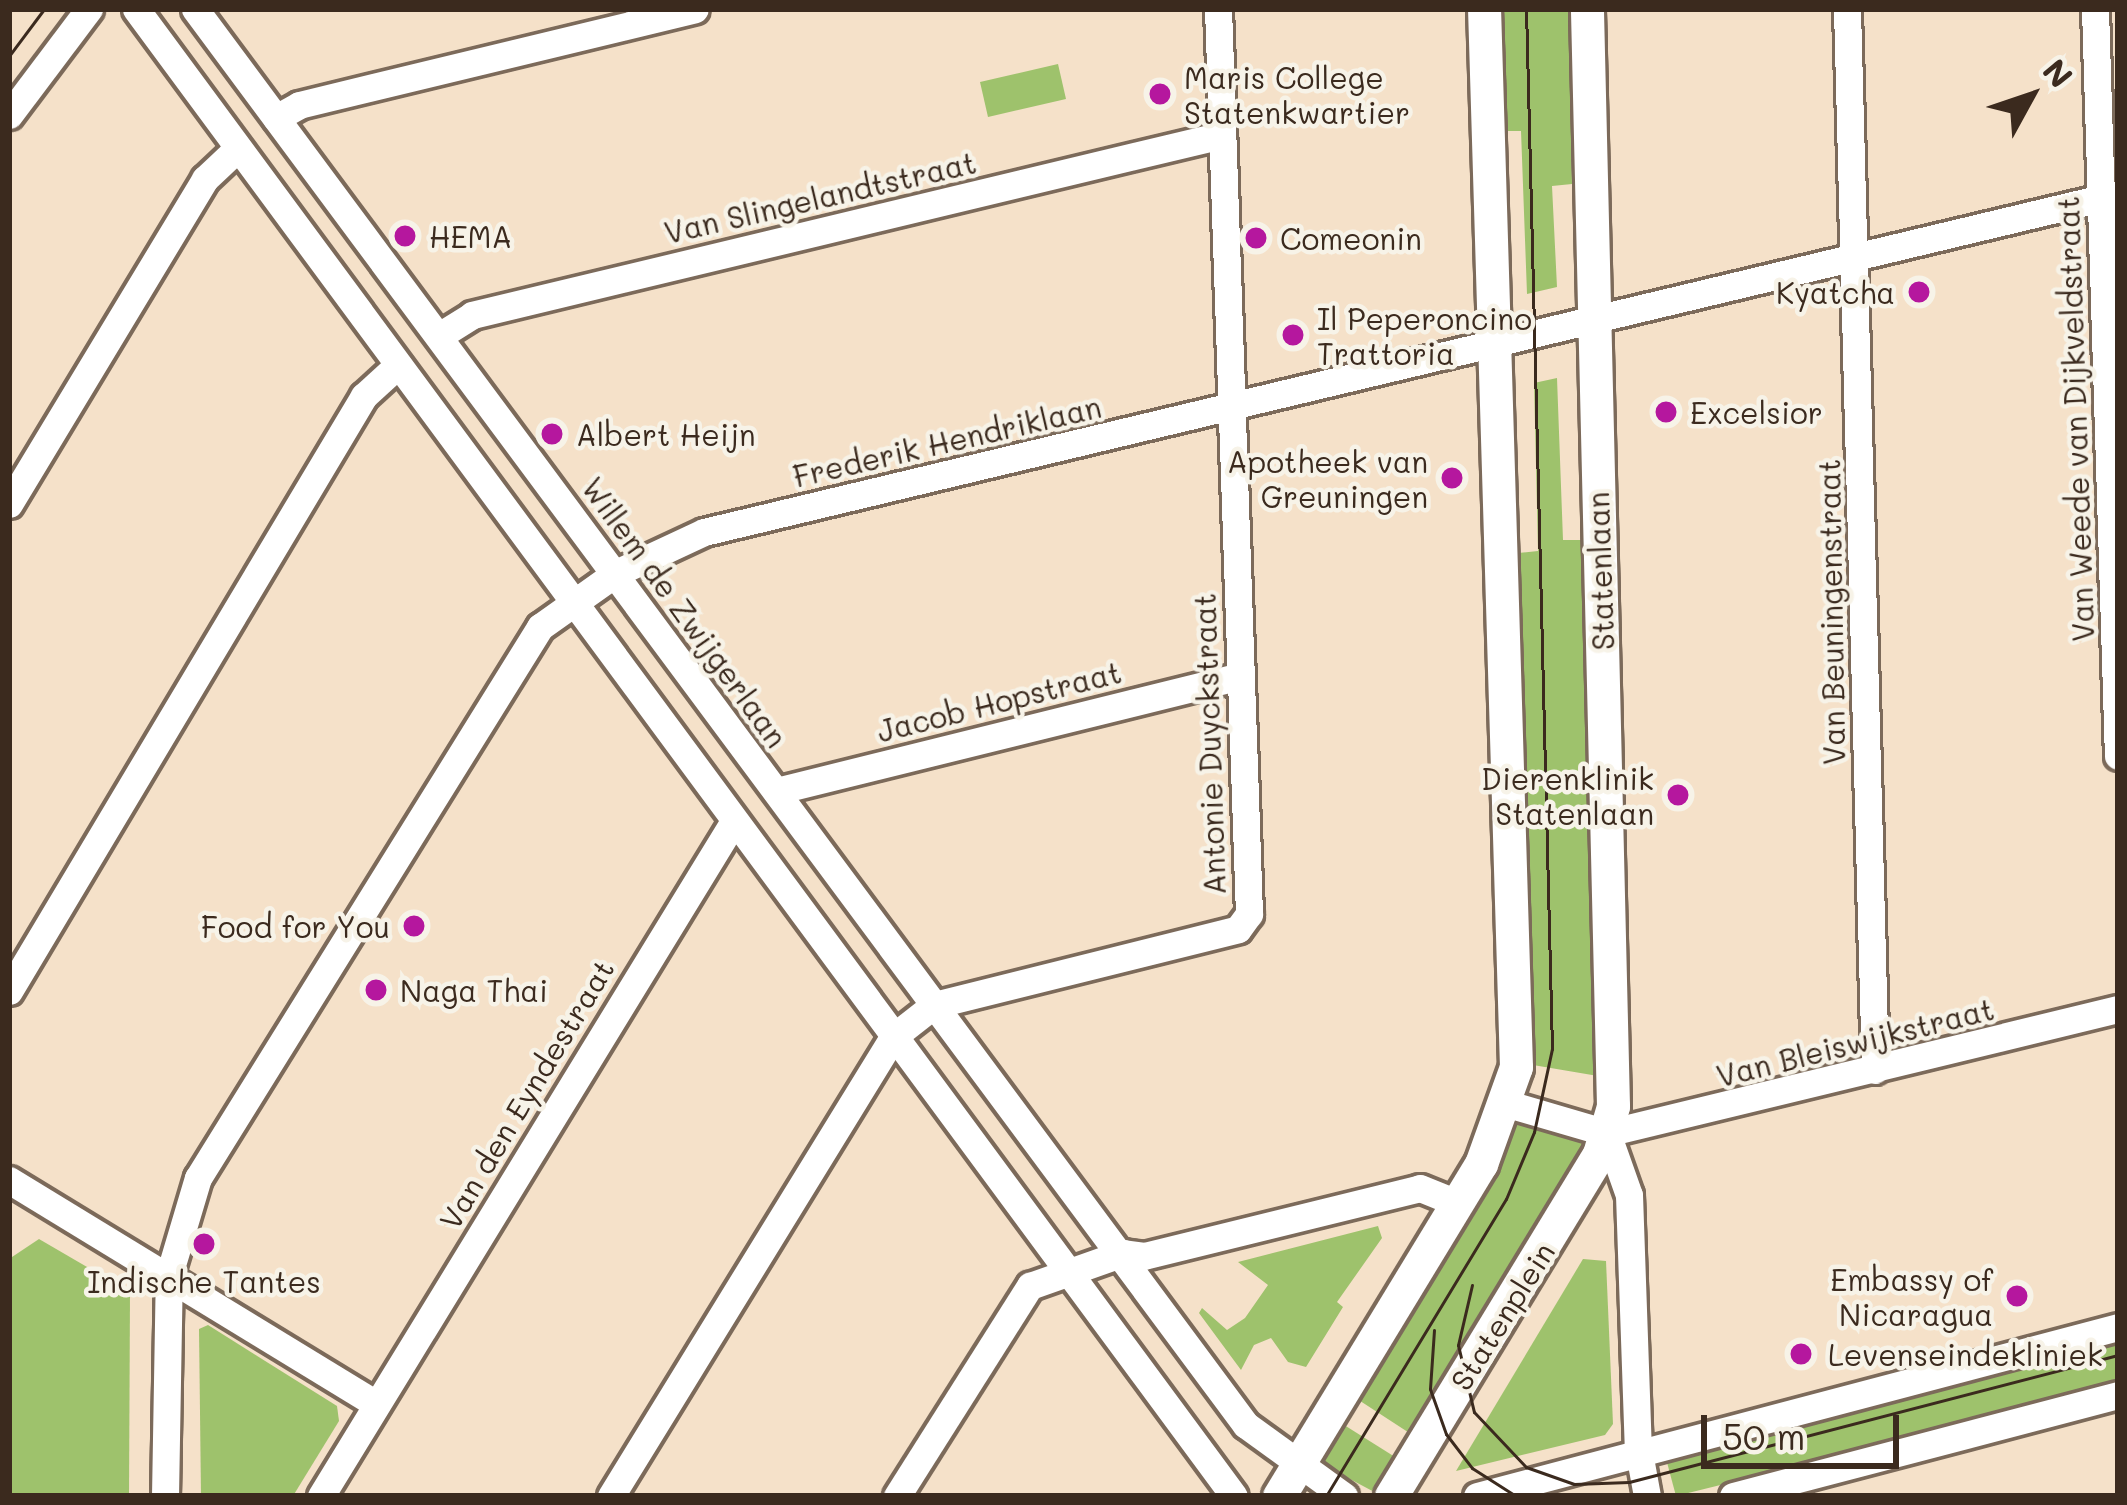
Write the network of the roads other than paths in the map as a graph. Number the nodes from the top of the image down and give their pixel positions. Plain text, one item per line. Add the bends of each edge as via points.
1 (89, 9) edge
2 (181, 9) edge
3 (195, 9) edge
4 (694, 9) edge
5 (1218, 9) edge
6 (1484, 9) edge
7 (1587, 9) edge
8 (1847, 9) edge
9 (2095, 9) edge
10 (144, 20) edge
11 (9, 115) edge
12 (276, 118) junction
13 (1222, 135) junction
14 (238, 148) junction
15 (2109, 196) edge
16 (1855, 256) junction
17 (1593, 322) junction
18 (440, 336) junction
19 (1494, 344) junction
20 (398, 365) junction
21 (1230, 408) junction
22 (9, 504) edge
23 (616, 573) junction
24 (573, 604) junction
25 (1238, 677) junction
26 (2118, 756) edge
27 (776, 790) junction
28 (734, 821) junction
29 (9, 992) edge
30 (934, 1005) junction
31 (2118, 1009) edge
32 (893, 1037) junction
33 (1875, 1070) junction
34 (1508, 1104) junction
35 (1607, 1133) junction
36 (9, 1180) edge
37 (1457, 1203) junction
38 (1123, 1253) junction
39 (1070, 1274) junction
40 (169, 1275) junction
41 (2118, 1327) edge
42 (2118, 1395) edge
43 (376, 1404) junction
44 (1638, 1454) junction
45 (1298, 1466) junction
46 (166, 1496) edge
47 (321, 1496) edge
48 (611, 1496) edge
49 (897, 1496) edge
50 (1234, 1496) edge
51 (1279, 1496) edge
52 (1344, 1496) edge
53 (1391, 1496) edge
54 (1477, 1496) edge
55 (1647, 1496) edge
56 (1732, 1496) edge

1 - 11 street
2 - 10 street
3 - 12 street, Willem de Zwijgerlaan
4 - 12 street via 299,105
5 - 13 street, Antonie Duyckstraat
6 - 19 street
7 - 17 street, Statenlaan
8 - 16 street, Van Beuningenstraat
9 - 15 street, Van Weede van Dijkveldstraat
10 - 14 street
12 - 18 street, Willem de Zwijgerlaan
13 - 18 street, Van Slingelandtstraat via 472,315
13 - 21 street, Antonie Duyckstraat
14 - 20 street
14 - 22 street via 206,179
15 - 16 street, Frederik Hendriklaan
15 - 26 street, Van Weede van Dijkveldstraat
16 - 17 street, Frederik Hendriklaan
16 - 33 street, Van Beuningenstraat
17 - 19 street, Frederik Hendriklaan
17 - 35 street, Statenlaan via 1616,1077
18 - 23 street, Willem de Zwijgerlaan
19 - 21 street, Frederik Hendriklaan
19 - 34 street via 1516,1030
20 - 24 street
20 - 29 street via 364,395
21 - 23 street, Frederik Hendriklaan via 704,532
21 - 25 street, Antonie Duyckstraat
23 - 24 street, Frederik Hendriklaan
23 - 27 street, Willem de Zwijgerlaan
24 - 28 street
24 - 40 street, Frederik Hendriklaan via 540,627 198,1178
25 - 27 street, Jacob Hopstraat
25 - 30 street, Antonie Duyckstraat via 1249,914 1238,929
27 - 30 street, Willem de Zwijgerlaan
28 - 32 street
28 - 43 street, Van den Eyndestraat
30 - 32 street, Antonie Duyckstraat
30 - 38 street, Willem de Zwijgerlaan
31 - 33 street, Van Bleiswijkstraat
32 - 39 street
32 - 48 street, Antonie Duyckstraat
33 - 35 street, Van Bleiswijkstraat
34 - 35 street
34 - 37 street
35 - 44 street via 1630,1196
35 - 53 street, Statenplein
36 - 40 street
37 - 38 street via 1420,1188 1144,1256
37 - 45 street
38 - 39 street
38 - 45 street via 1246,1425
39 - 49 street via 1030,1286
39 - 50 street
40 - 43 street
40 - 46 street, Frederik Hendriklaan
41 - 44 street
42 - 56 street
43 - 47 street, Van den Eyndestraat
44 - 54 street
44 - 55 street
45 - 51 street
45 - 52 street

